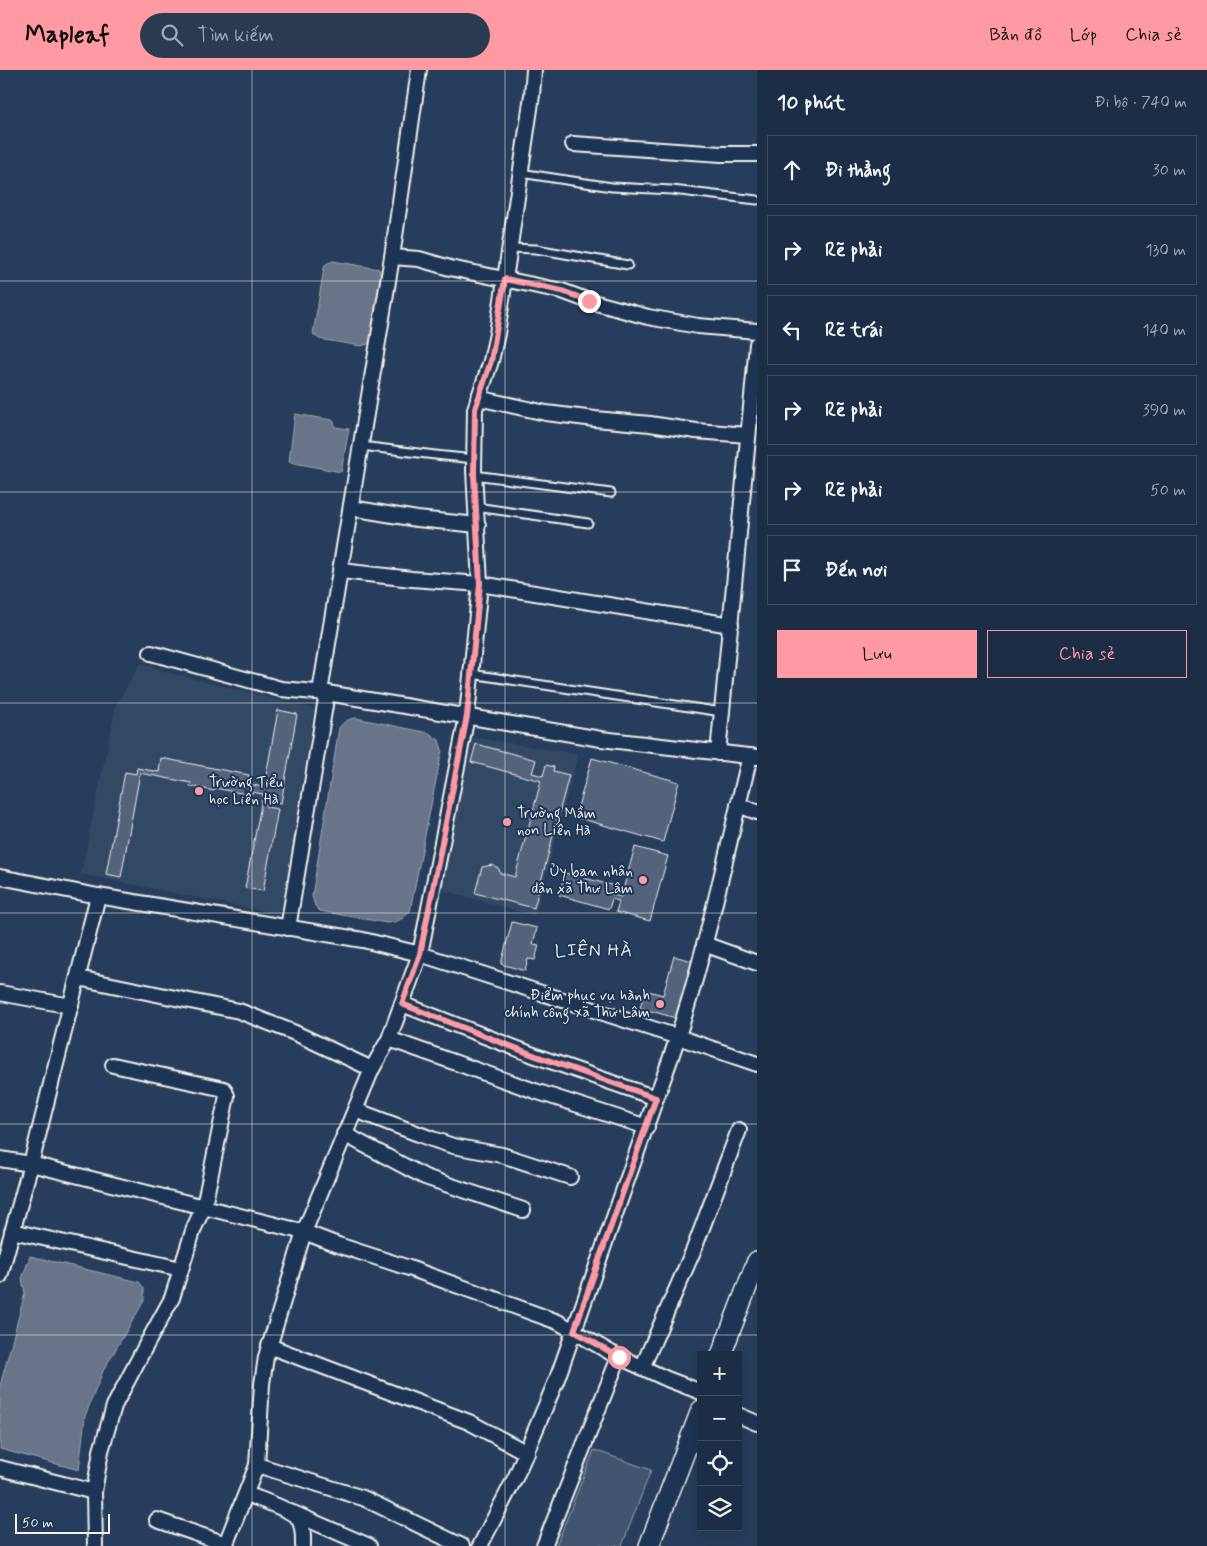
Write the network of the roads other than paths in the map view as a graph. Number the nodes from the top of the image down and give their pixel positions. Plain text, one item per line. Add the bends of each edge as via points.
1 (419, 70) edge
2 (534, 70) edge
3 (573, 144) dead end
4 (757, 154) edge
5 (520, 173) junction
6 (757, 200) edge
7 (510, 248) junction
8 (392, 257) junction
9 (628, 265) dead end
10 (505, 279) junction
11 (757, 331) edge
12 (757, 344) edge
13 (478, 398) junction
14 (748, 435) junction
15 (361, 446) junction
16 (474, 458) junction
17 (474, 475) junction
18 (742, 492) junction
19 (612, 493) dead end
20 (757, 493) edge
21 (476, 507) junction
22 (350, 508) junction
23 (588, 523) dead end
24 (478, 525) junction
25 (341, 571) junction
26 (480, 584) junction
27 (731, 625) junction
28 (151, 653) dead end
29 (472, 674) junction
30 (324, 693) junction
31 (722, 712) junction
32 (467, 716) junction
33 (718, 753) junction
34 (754, 756) edge
35 (738, 805) junction
36 (757, 812) edge
37 (0, 877) edge
38 (98, 896) junction
39 (288, 928) junction
40 (704, 944) junction
41 (420, 954) junction
42 (757, 963) edge
43 (78, 978) junction
44 (0, 993) edge
45 (402, 1004) junction
46 (70, 1006) junction
47 (678, 1037) junction
48 (389, 1039) junction
49 (113, 1064) dead end
50 (757, 1064) edge
51 (372, 1069) junction
52 (656, 1098) junction
53 (355, 1110) junction
54 (647, 1128) junction
55 (739, 1130) dead end
56 (344, 1134) junction
57 (0, 1159) edge
58 (31, 1164) junction
59 (570, 1177) dead end
60 (204, 1206) junction
61 (523, 1210) dead end
62 (12, 1231) junction
63 (304, 1232) junction
64 (757, 1261) edge
65 (181, 1269) junction
66 (0, 1276) edge
67 (574, 1331) junction
68 (269, 1346) junction
69 (723, 1351) edge
70 (619, 1357) junction
71 (642, 1368) junction
72 (697, 1390) edge
73 (742, 1417) edge
74 (697, 1420) edge
75 (757, 1423) edge
76 (527, 1452) junction
77 (257, 1465) junction
78 (0, 1468) edge
79 (94, 1492) junction
80 (247, 1494) junction
81 (290, 1512) junction
82 (157, 1520) dead end
83 (226, 1545) edge
84 (95, 1546) edge
85 (303, 1546) edge
86 (369, 1546) edge
87 (462, 1546) edge
88 (480, 1546) edge
89 (544, 1546) edge
90 (649, 1546) edge

1 - 8 street
2 - 5 street
3 - 4 street
5 - 6 lane via 612,187
5 - 7 street
7 - 9 lane
7 - 10 street
8 - 10 street via 419,259
8 - 15 street
10 - 11 street via 562,291 648,317 698,326
10 - 13 street via 491,361
12 - 14 street
13 - 14 street via 595,420
13 - 16 street
14 - 18 street
15 - 16 lane
15 - 22 street
16 - 17 street
17 - 19 lane
17 - 21 street
18 - 20 street
18 - 27 street
21 - 23 lane
21 - 24 street
22 - 24 street
22 - 25 street
24 - 26 street
25 - 26 street
25 - 30 street
26 - 27 street
26 - 29 street
27 - 31 street
28 - 30 street via 281,690
29 - 31 lane
29 - 32 street
30 - 32 street
30 - 39 street
31 - 33 street
32 - 33 street via 601,739
32 - 41 street
33 - 34 street
34 - 35 street
35 - 36 street
35 - 40 street
37 - 38 street
38 - 39 street
38 - 43 street
39 - 41 street via 364,940
40 - 42 street
40 - 47 street
41 - 45 street
41 - 47 street
43 - 46 street
43 - 51 street via 239,1011
44 - 46 street
45 - 48 street
45 - 52 street
46 - 58 street
47 - 50 street
47 - 52 street
48 - 51 street
48 - 54 street
49 - 60 street via 226,1092
51 - 53 street
52 - 54 street
53 - 56 street
53 - 59 street via 438,1142 502,1156
54 - 67 street
55 - 71 street via 694,1249
56 - 61 street via 424,1177
56 - 63 street
57 - 58 street
58 - 60 street
58 - 62 street
60 - 63 street
60 - 65 street
62 - 65 street
62 - 66 street
63 - 67 street via 558,1322
63 - 68 street
64 - 69 main road
65 - 79 street via 172,1298 114,1406
67 - 70 street
67 - 76 street
68 - 76 street via 469,1422
68 - 77 street via 262,1384
70 - 71 street
70 - 89 street
71 - 72 street
73 - 75 street
74 - 90 main road
76 - 88 street
77 - 80 street
77 - 87 street via 363,1498
78 - 79 street
79 - 84 street
80 - 81 street
80 - 83 street
81 - 85 street via 302,1525
81 - 86 street
82 - 83 street

